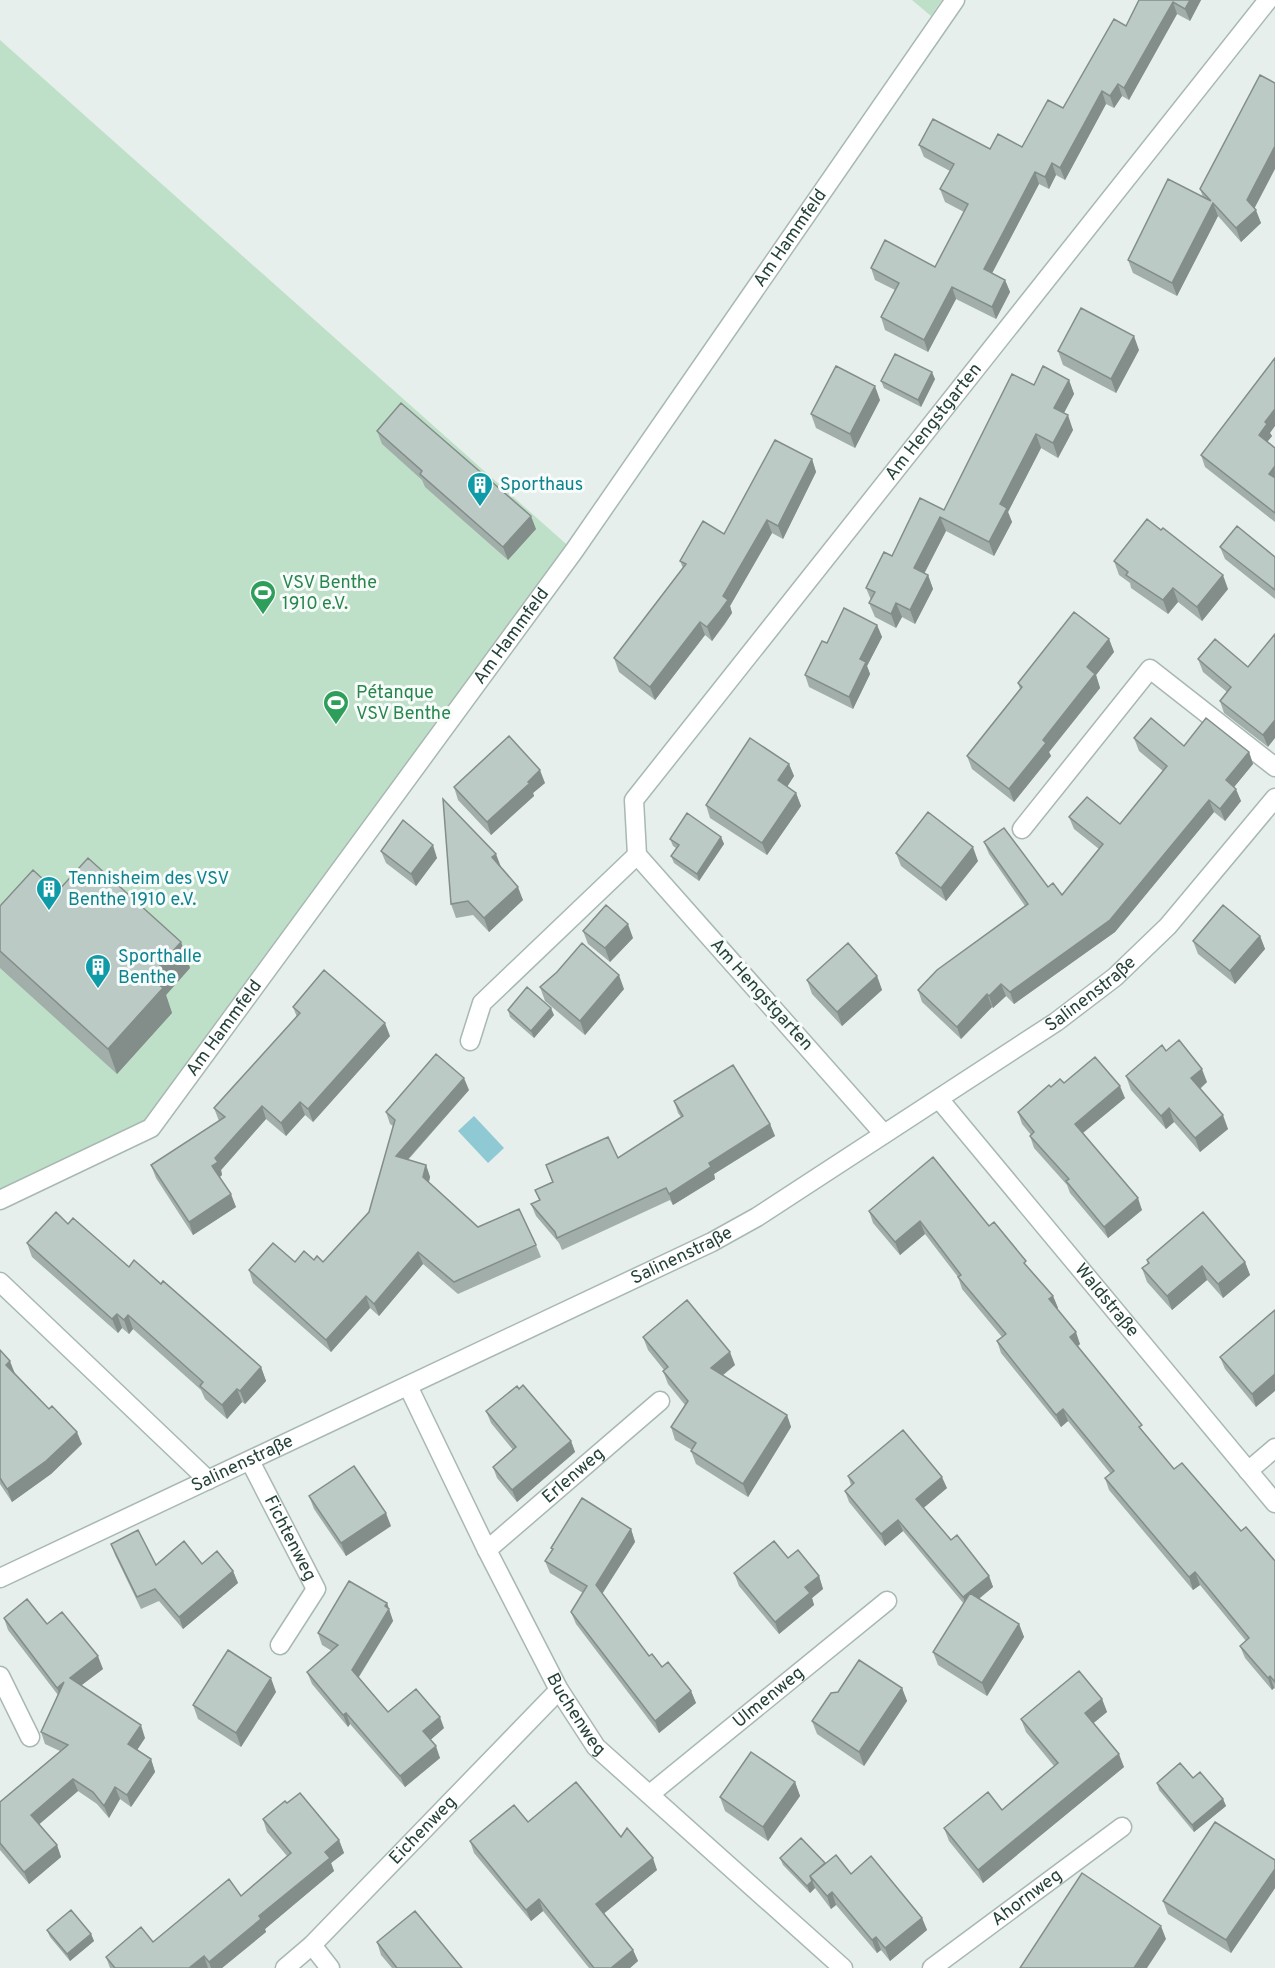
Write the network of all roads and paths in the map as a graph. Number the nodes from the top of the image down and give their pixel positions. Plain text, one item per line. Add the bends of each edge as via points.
1 (955, 0) edge
2 (1268, 0) edge
3 (1275, 767) edge
4 (1275, 798) edge
5 (1022, 829) dead end
6 (637, 855) junction
7 (470, 1041) dead end
8 (939, 1099) junction
9 (885, 1134) junction
10 (0, 1200) edge
11 (0, 1282) edge
12 (408, 1386) junction
13 (660, 1401) dead end
14 (1275, 1448) edge
15 (250, 1461) junction
16 (1248, 1471) junction
17 (208, 1480) junction
18 (1275, 1503) edge
19 (487, 1550) junction
20 (0, 1578) edge
21 (887, 1601) dead end
22 (280, 1645) dead end
23 (0, 1676) edge
24 (559, 1690) junction
25 (30, 1737) dead end
26 (650, 1794) junction
27 (1122, 1827) dead end
28 (312, 1945) junction
29 (285, 1968) edge
30 (330, 1968) edge
31 (843, 1968) edge
32 (932, 1968) edge

1 - 10 street, Am Hammfeld via 574,551 151,1128
2 - 6 street, Am Hengstgarten via 634,800
3 - 5 street via 1150,669
4 - 8 street, Salinenstraße via 1168,927 1115,977 1056,1022
6 - 7 street via 482,1003
6 - 9 street, Am Hengstgarten
8 - 9 street, Salinenstraße
8 - 16 street, Waldstraße
9 - 12 street, Salinenstraße via 712,1242
11 - 17 street
12 - 15 street, Salinenstraße
12 - 19 street, Buchenweg
13 - 19 street, Erlenweg
14 - 16 street
15 - 17 street, Salinenstraße
15 - 22 street, Fichtenweg via 316,1589
16 - 18 street, Waldstraße
17 - 20 street, Salinenstraße
19 - 24 street, Buchenweg
21 - 26 street, Ulmenweg
23 - 25 street
24 - 26 street, Buchenweg via 596,1747
24 - 28 street, Eichenweg
26 - 31 street, Buchenweg
27 - 32 street, Ahornweg
28 - 29 street, Eichenweg
28 - 30 street

